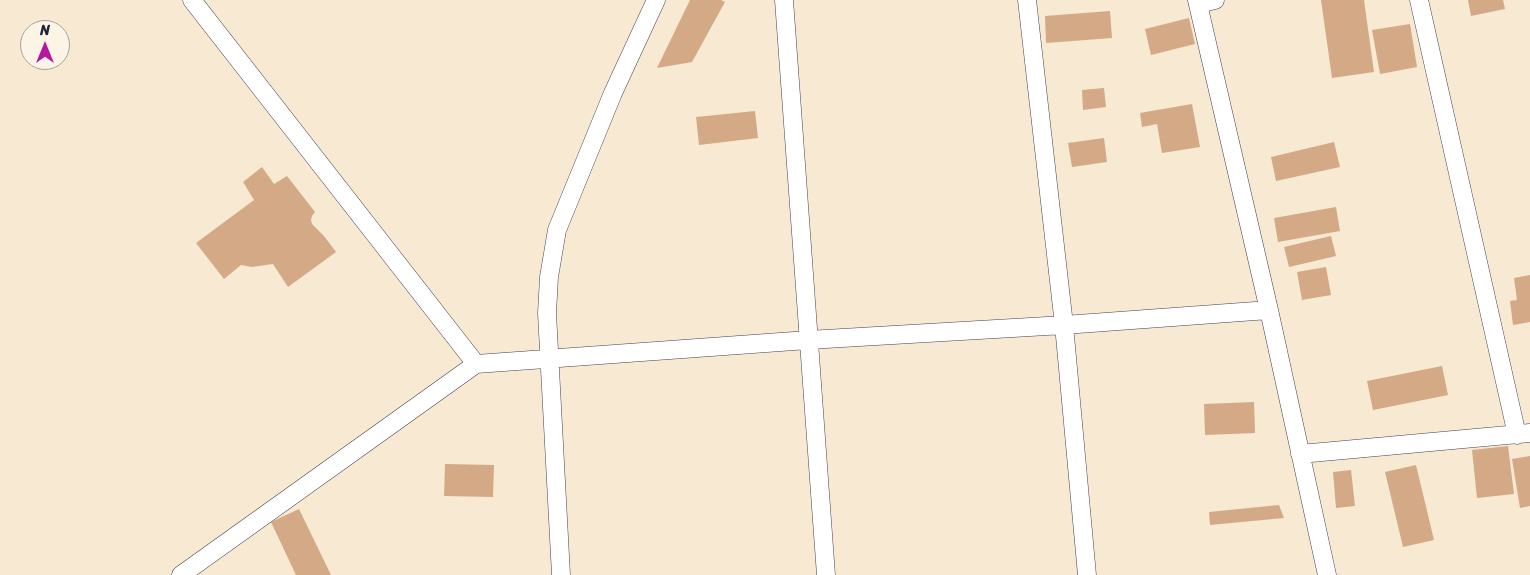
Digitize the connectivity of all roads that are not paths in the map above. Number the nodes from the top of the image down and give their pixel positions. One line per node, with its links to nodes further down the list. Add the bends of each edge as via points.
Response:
1 (192, 0): 11 (street)
2 (656, 0): 10 (street, via 613,93 557,230 546,313)
3 (784, 0): 9 (street)
4 (1027, 0): 8 (street)
5 (1419, 0): 12 (street)
6 (1204, 1): 7 (street)
7 (1268, 310): 8 (street); 13 (street)
8 (1064, 325): 9 (street); 17 (street)
9 (808, 340): 10 (street); 16 (street)
10 (549, 359): 11 (street); 15 (street)
11 (476, 364): 14 (street)
12 (1524, 434): 13 (street)
13 (1300, 454): 18 (street)
14 (181, 575)
15 (561, 575)
16 (826, 575)
17 (1087, 575)
18 (1327, 575)

